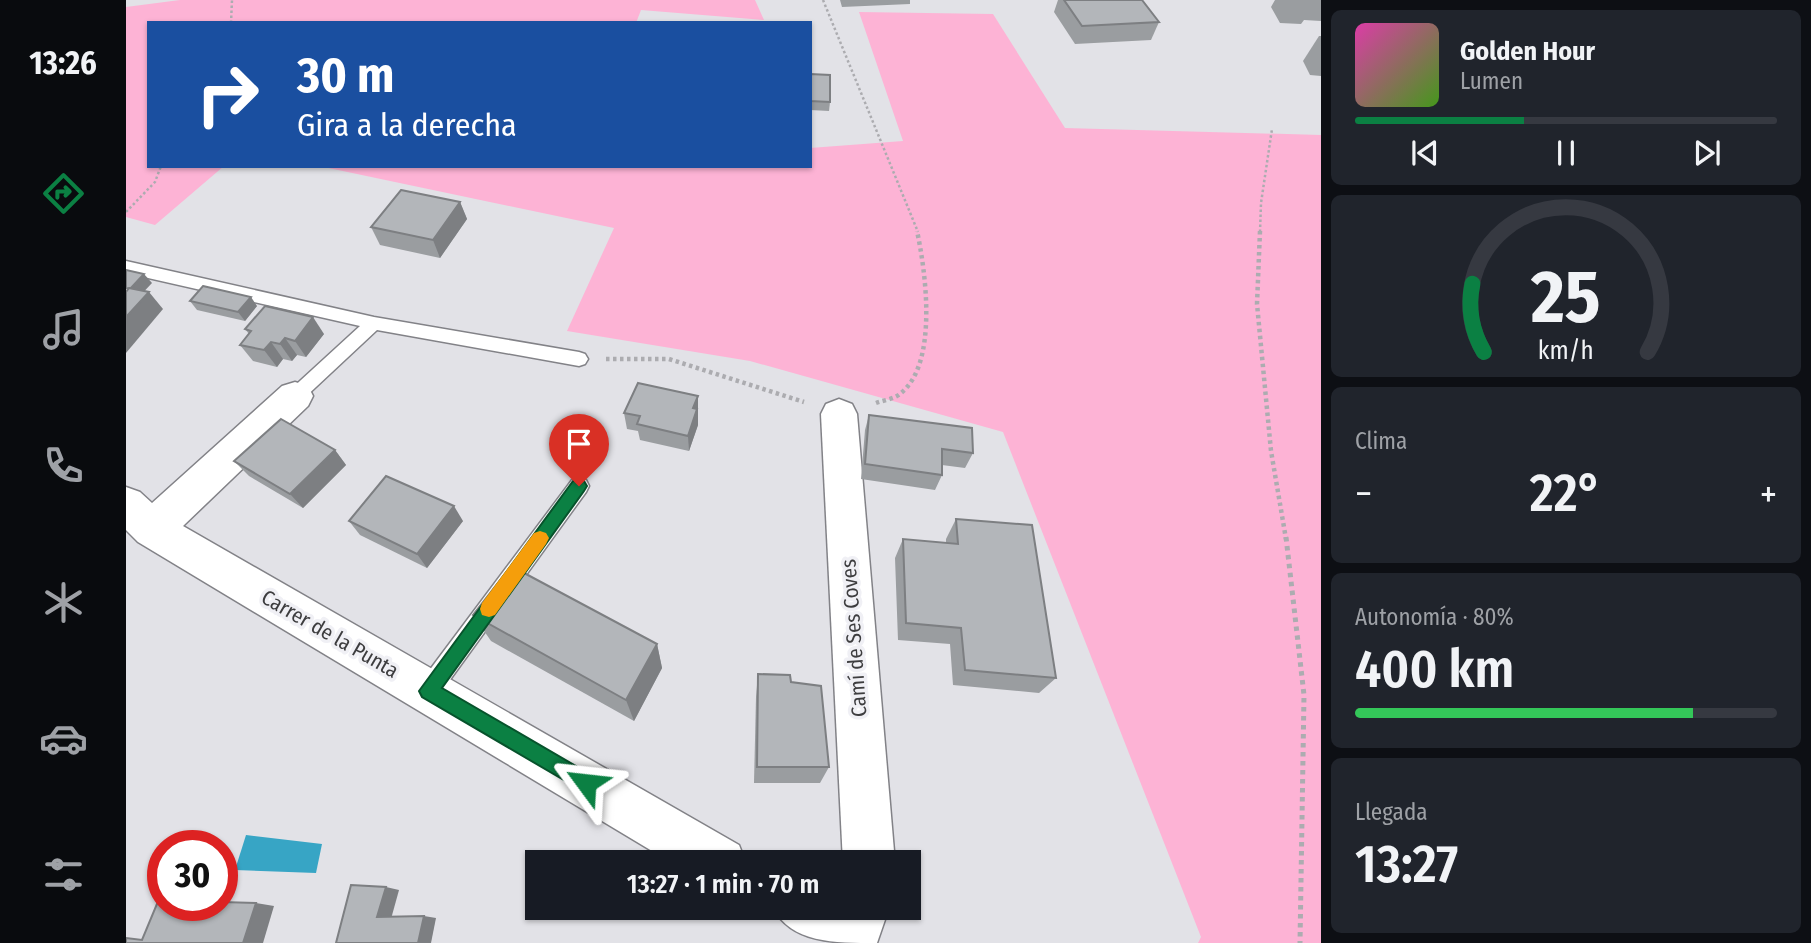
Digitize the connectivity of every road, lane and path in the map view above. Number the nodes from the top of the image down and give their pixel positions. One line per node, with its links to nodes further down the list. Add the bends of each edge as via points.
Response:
1 (232, 0): 3 (path)
2 (823, 0): 11 (path, via 918,232 928,308 918,374 900,395)
3 (231, 21)
4 (1272, 128): 21 (path, via 1261,204 1257,304 1271,450 1304,695)
5 (160, 168): 6 (path, via 155,182)
6 (126, 212)
7 (126, 267): 8 (lane)
8 (374, 324): 9 (lane); 10 (lane)
9 (579, 359): 11 (path, via 669,359)
10 (295, 396): 13 (street)
11 (839, 414): 16 (street, Camí de Ses Coves)
12 (579, 486): 14 (lane)
13 (139, 517): 14 (street, Carrer de la Punta)
14 (428, 691): 15 (street, Carrer de la Punta)
15 (699, 850)
16 (868, 850)
17 (816, 920): 19 (street)
18 (859, 920): 20 (street)
19 (842, 943)
20 (850, 943)
21 (1300, 943)

